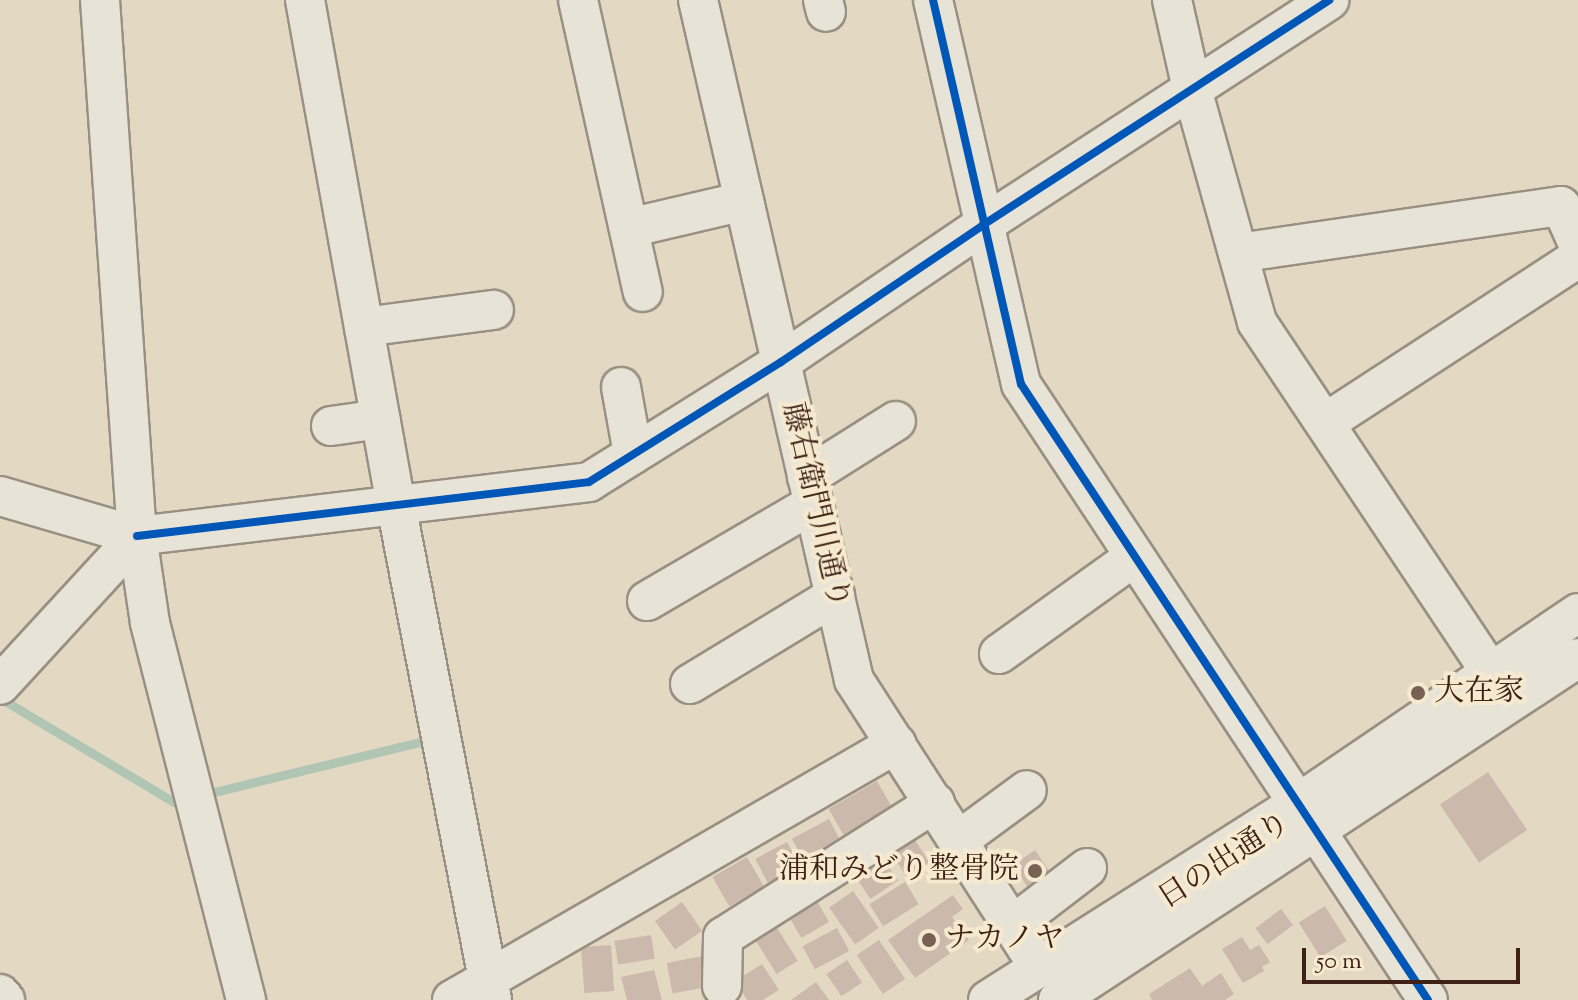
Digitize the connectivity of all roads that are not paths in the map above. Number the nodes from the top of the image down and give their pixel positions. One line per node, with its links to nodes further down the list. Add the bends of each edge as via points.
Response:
1 (100, 0): 28 (street)
2 (305, 0): 17 (street)
3 (578, 0): 11 (street)
4 (698, 0): 9 (street, 藤右衛門川通り)
5 (933, 0): 10 (street)
6 (1172, 0): 8 (street)
7 (1329, 0): 8 (street)
8 (1192, 89): 10 (street); 13 (street)
9 (744, 201): 11 (street); 18 (street, 藤右衛門川通り)
10 (983, 225): 18 (street); 29 (street, via 1021,384)
11 (629, 228): 15 (street)
12 (1578, 244): 13 (street, via 1561,206)
13 (1238, 253): 22 (street, via 1257,322)
14 (1578, 258): 22 (street)
15 (643, 292)
16 (494, 310): 17 (street)
17 (364, 327): 20 (street)
18 (781, 362): 24 (street); 25 (street, 藤右衛門川通り)
19 (621, 387): 24 (street)
20 (381, 419): 23 (street); 27 (street)
21 (896, 421): 25 (street)
22 (1325, 423): 35 (street)
23 (331, 426)
24 (633, 454): 27 (street, via 589,482)
25 (810, 490): 30 (street, 藤右衛門川通り); 31 (street)
26 (0, 496): 28 (street)
27 (396, 505): 28 (street); 47 (street)
28 (137, 536): 37 (street); 50 (street, via 150,623)
29 (1134, 557): 33 (street); 41 (street)
30 (835, 596): 36 (street); 38 (street, 藤右衛門川通り, via 854,680)
31 (647, 601)
32 (1578, 613): 35 (street, 日の出通り)
33 (999, 654)
34 (1578, 658): 41 (street, 日の出通り)
35 (1490, 671): 41 (street, 日の出通り)
36 (690, 684)
37 (0, 685)
38 (896, 744): 40 (street, 藤右衛門川通り); 47 (street)
39 (1027, 790): 42 (street)
40 (935, 803): 42 (street, 藤右衛門川通り); 46 (street, via 723,937)
41 (1308, 816): 45 (street, 日の出通り); 53 (street, 日の出通り); 54 (street)
42 (959, 840): 44 (street, 藤右衛門川通り)
43 (1087, 868): 44 (street)
44 (1014, 924): 45 (street, 藤右衛門川通り)
45 (1039, 967): 52 (street, 日の出通り)
46 (722, 986)
47 (490, 989): 51 (street)
48 (0, 994): 49 (street)
49 (5, 1000)
50 (246, 1000)
51 (452, 1000)
52 (988, 1000)
53 (1060, 1000)
54 (1428, 1000)

